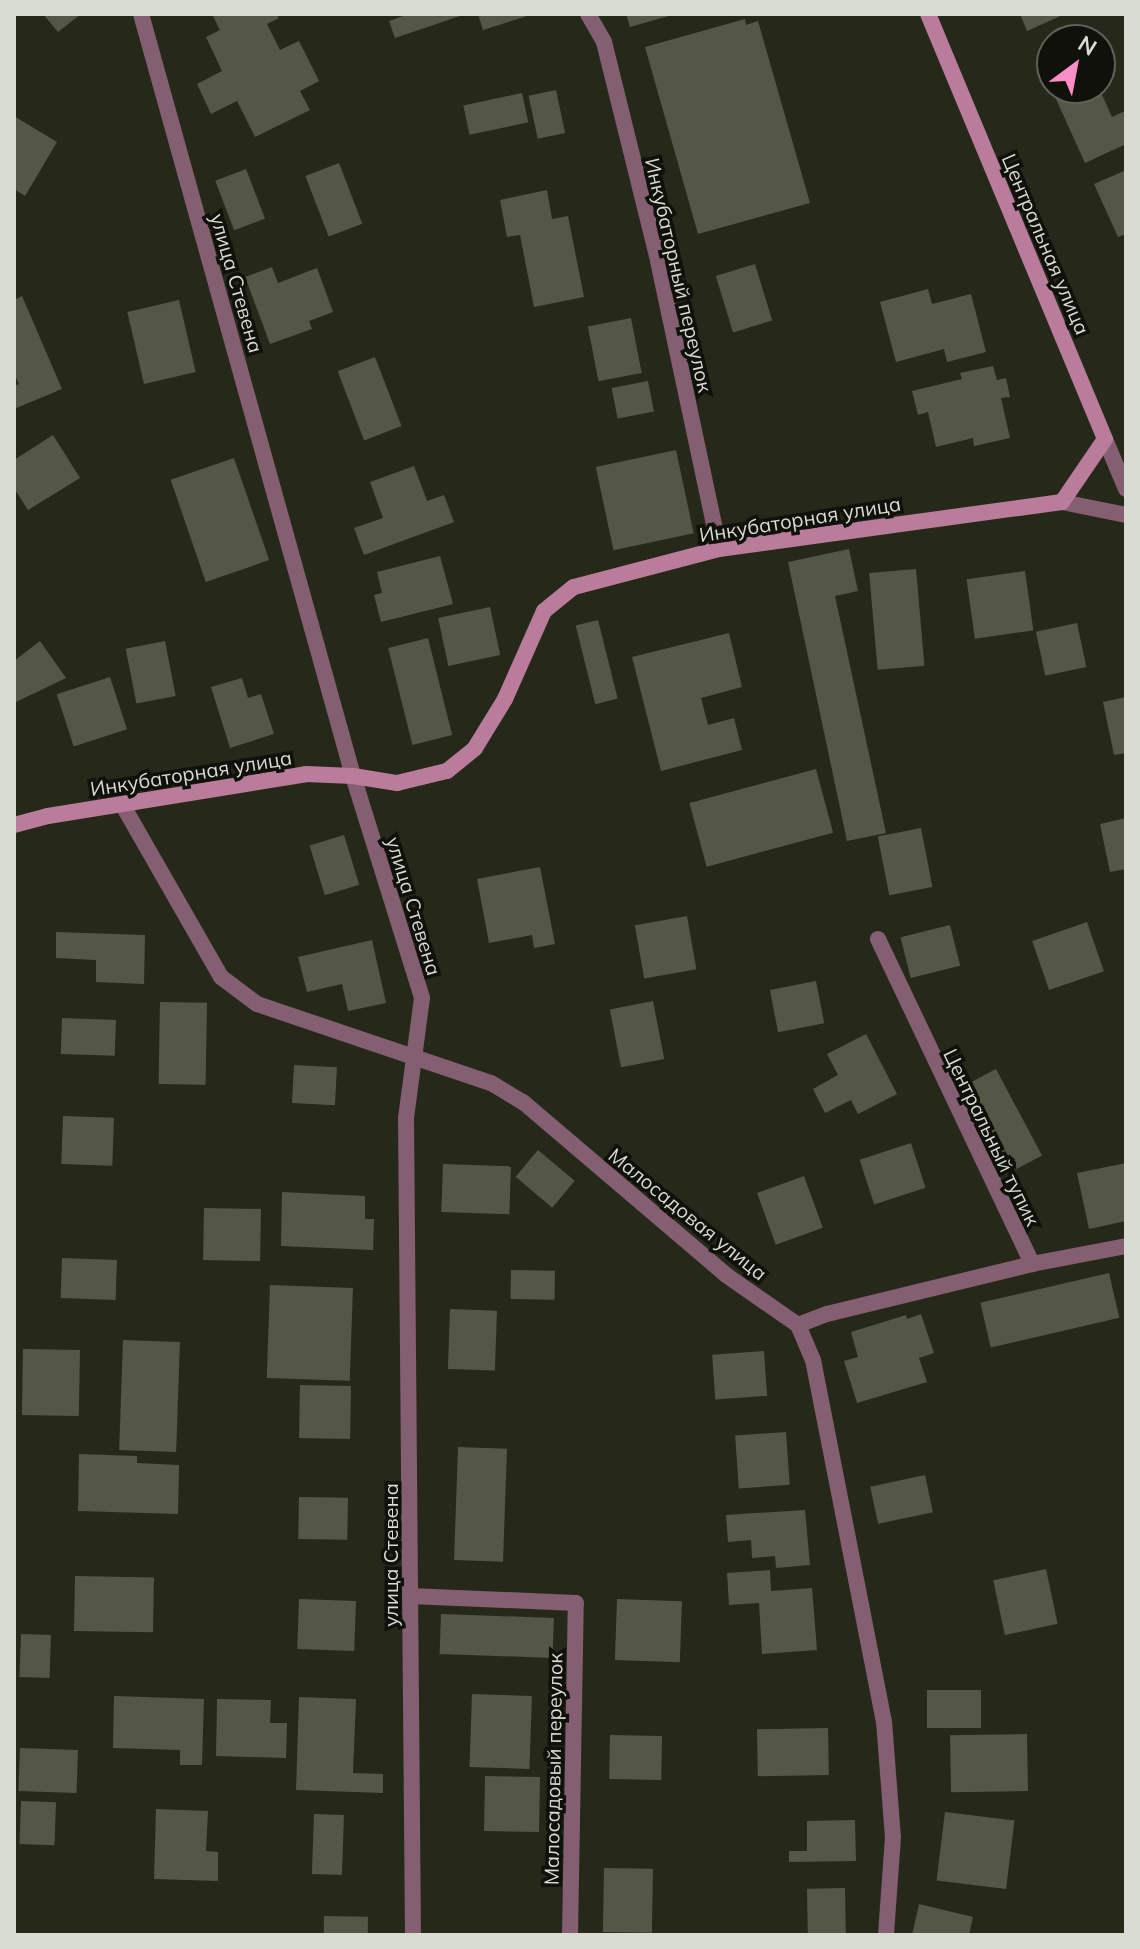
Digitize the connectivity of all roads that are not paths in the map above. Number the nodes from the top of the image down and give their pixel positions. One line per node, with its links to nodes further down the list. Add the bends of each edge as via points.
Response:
1 (141, 14): 9 (street, улица Стевена)
2 (588, 14): 8 (street, Инкубаторный переулок, via 612,71)
3 (928, 14): 4 (street, Центральная улица)
4 (1105, 439): 5 (street, Центральная улица); 6 (street)
5 (1126, 489)
6 (1062, 502): 7 (street, Инкубаторная улица); 8 (street, Инкубаторная улица)
7 (1126, 515)
8 (719, 549): 9 (street, Инкубаторная улица, via 574,587 544,611 505,699 475,748 447,771 397,783)
9 (353, 776): 10 (street, Инкубаторная улица, via 306,774); 13 (street, улица Стевена, via 422,998)
10 (122, 804): 11 (street, Инкубаторная улица); 13 (street, Малосадовая улица, via 221,977 257,1004)
11 (14, 825)
12 (878, 939): 15 (street, Центральный тупик)
13 (414, 1058): 16 (street, Малосадовая улица, via 491,1083 523,1102 726,1275); 17 (street, улица Стевена, via 406,1118)
14 (1126, 1246): 15 (street)
15 (1032, 1264): 16 (street)
16 (798, 1325): 20 (street, via 813,1360 884,1721 893,1837)
17 (410, 1596): 18 (street, улица Стевена); 19 (street, Малосадовый переулок, via 576,1603)
18 (413, 1935)
19 (570, 1935)
20 (886, 1935)

